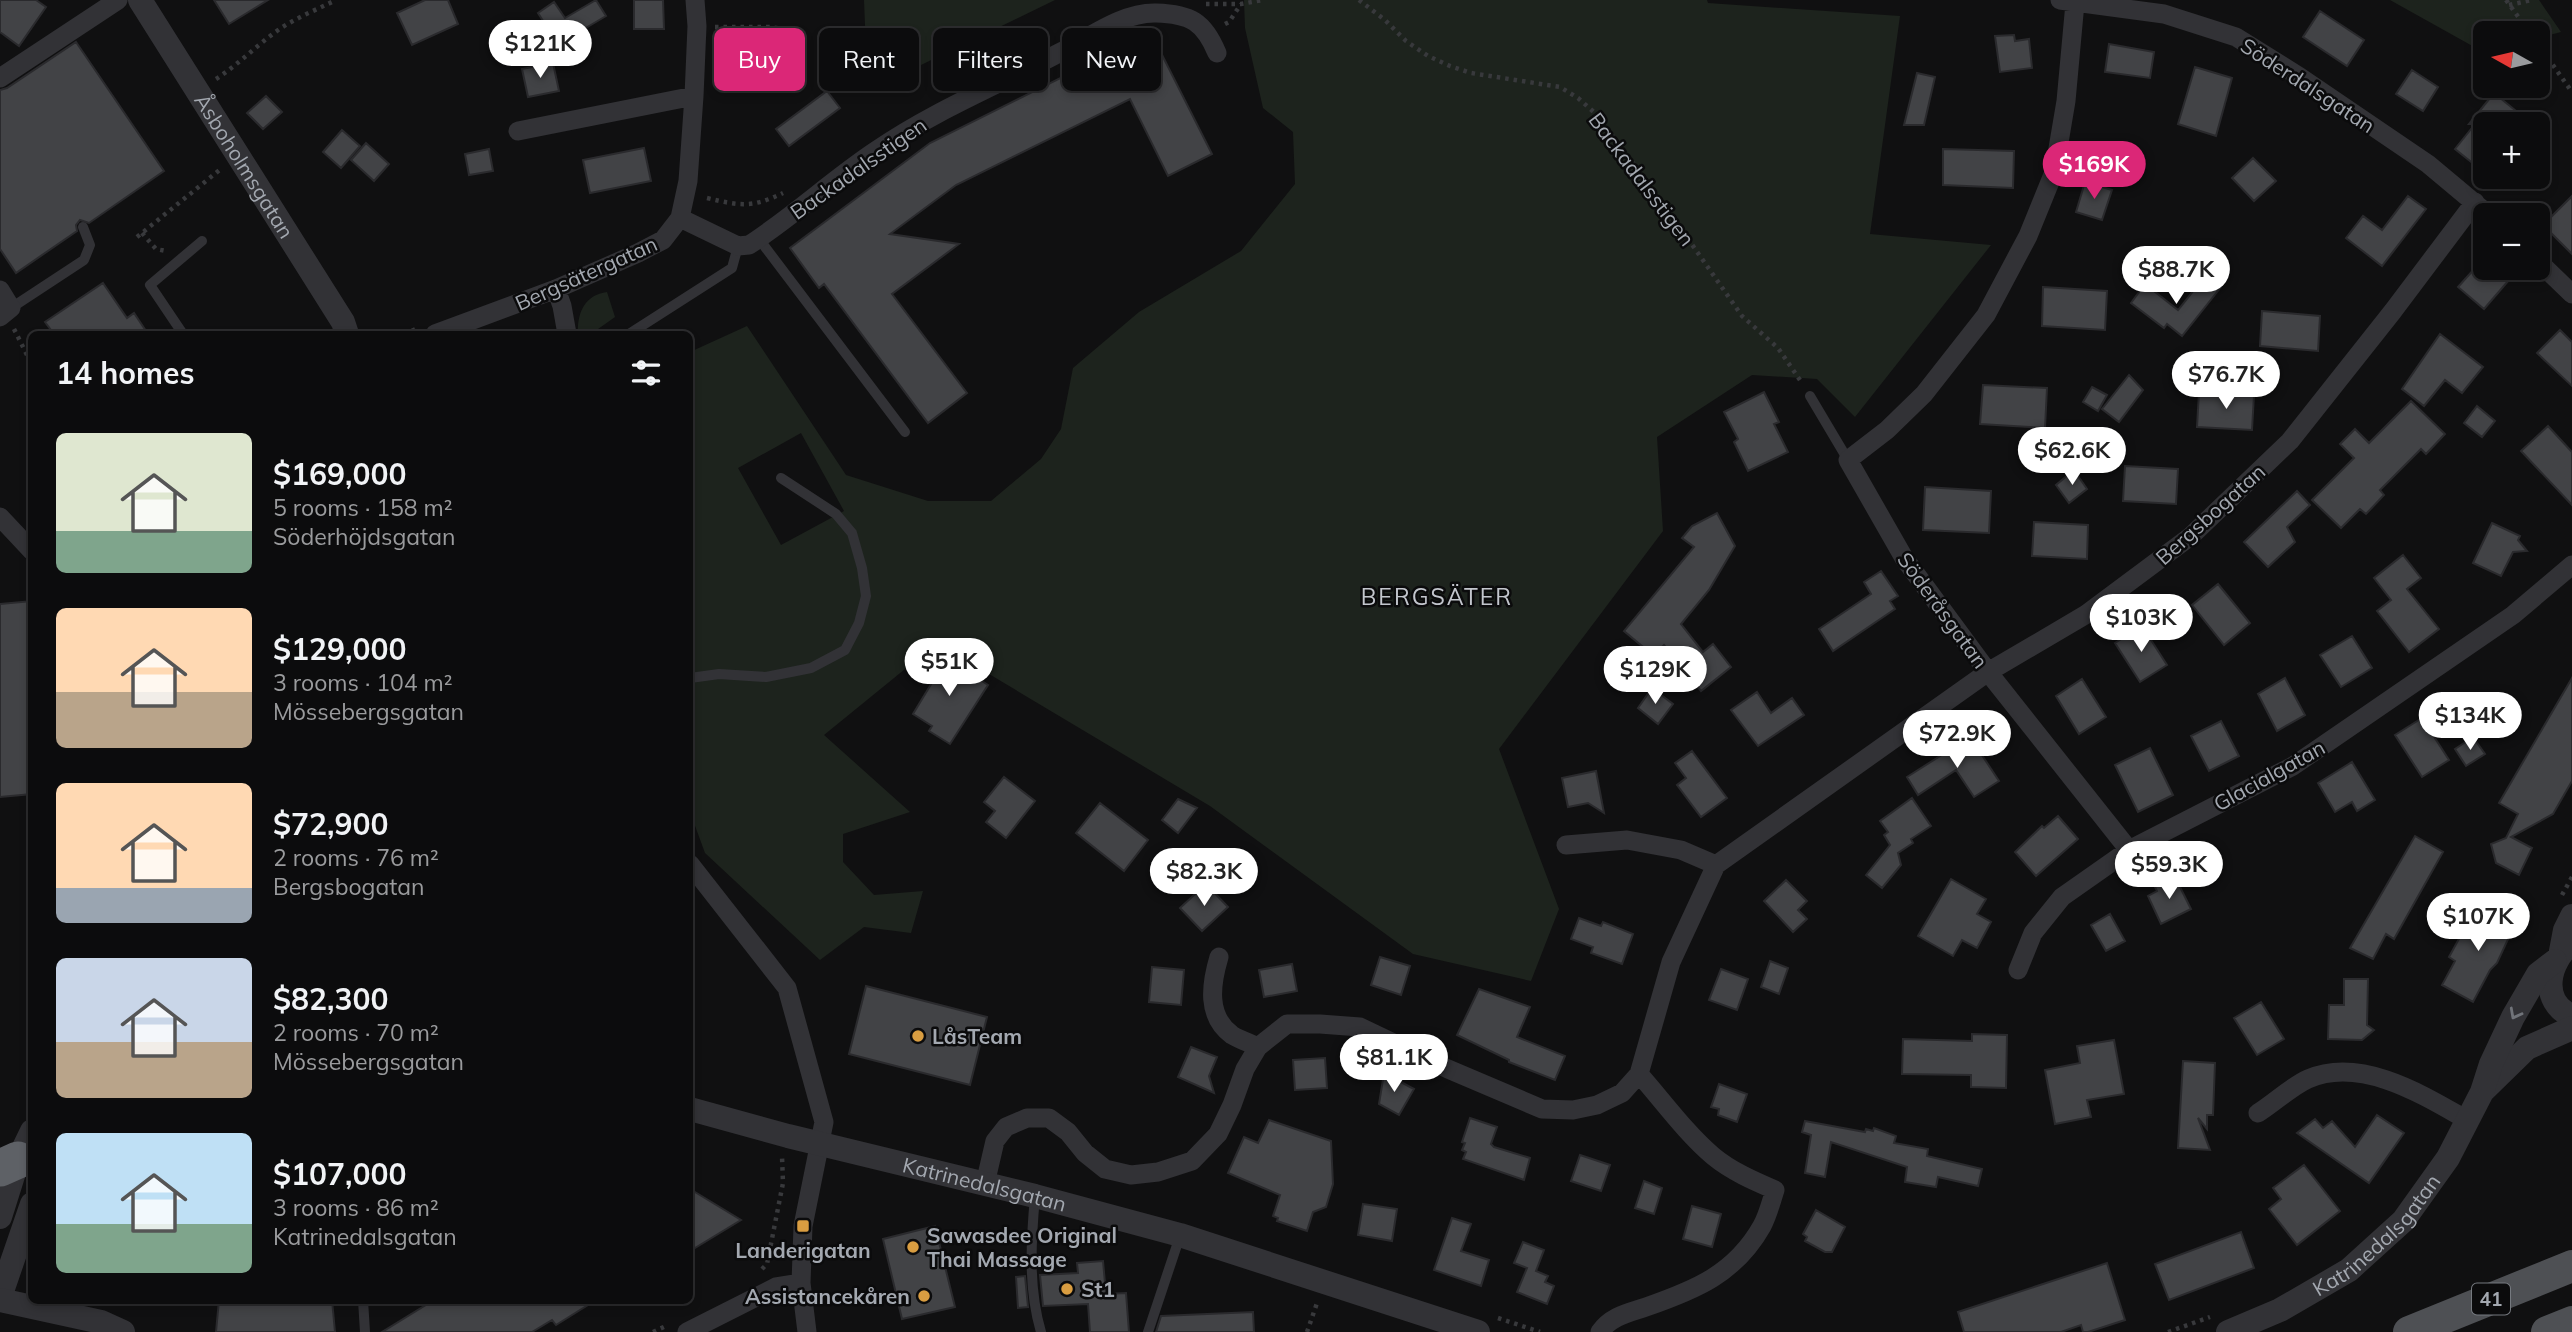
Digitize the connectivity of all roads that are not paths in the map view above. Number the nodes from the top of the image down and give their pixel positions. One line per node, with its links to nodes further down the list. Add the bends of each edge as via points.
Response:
1 (117, 0): 6 (street)
2 (140, 0): 22 (street, Åsboholmsgatan, via 343,322)
3 (695, 0): 7 (street)
4 (2067, 1): 9 (street, Söderdalsgatan, via 2164,14 2236,37 2428,164); 28 (street, via 2066,101 2054,172 2028,236 1986,315 1924,394)
5 (1217, 53): 13 (street, Backadalsstigen, via 1208,32 1191,19 1157,13 1111,25 911,128)
6 (1, 76)
7 (694, 96): 8 (street); 10 (street, via 688,181)
8 (519, 131)
9 (2475, 203)
10 (680, 218): 15 (street); 17 (street, Bergsätergatan, via 663,240)
11 (2473, 219): 33 (street, Bergsbogatan, via 2290,441 2191,536 2085,615)
12 (83, 227): 20 (lane, via 90,245 84,260)
13 (759, 239): 15 (street, Backadalsstigen); 27 (lane)
14 (202, 242): 21 (lane, via 150,285)
15 (738, 246): 25 (lane, via 732,268)
16 (2550, 273): 19 (street)
17 (556, 289): 23 (street, Bergsätergatan); 24 (street)
18 (0, 290): 20 (street)
19 (2572, 294)
20 (8, 318)
21 (181, 331)
22 (354, 331)
23 (429, 331)
24 (566, 331)
25 (634, 331)
26 (1810, 396): 28 (lane)
27 (905, 432)
28 (1848, 460): 33 (street, Söderåsgatan, via 1904,558)
29 (781, 478): 34 (lane, via 836,514 852,533 866,596 859,623 845,650 811,668 766,677)
30 (0, 517): 31 (street)
31 (28, 547)
32 (2572, 565): 36 (street, Glacialgatan, via 2513,615 2293,766)
33 (1988, 672): 36 (street, Söderåsgatan); 37 (street, Bergsbogatan)
34 (693, 678)
35 (1566, 845): 37 (street, via 1627,839 1681,850)
36 (2129, 850): 42 (street, Glacialgatan, via 2062,897 2033,933)
37 (1716, 865): 46 (street, Bergsbogatan, via 1671,962)
38 (693, 868): 51 (street, via 787,988 824,1122)
39 (2566, 907): 40 (street)
40 (2563, 952): 43 (street, via 2550,975 2551,989 2557,1003); 47 (street, Katrinedalsgatan, one-way to 47, via 2538,974 2513,1017)
41 (1219, 957): 45 (street, via 1212,1001 1219,1021 1232,1034)
42 (2018, 970)
43 (2572, 1016)
44 (2572, 1028): 47 (street, Katrinedalsgatan, via 2527,1048)
45 (1258, 1047): 46 (street, via 1287,1024 1360,1027 1542,1109 1597,1105 1622,1093); 53 (street, via 1218,1134 1192,1161 1131,1175 1105,1169 1049,1118 1027,1118 1006,1127 995,1141)
46 (1639, 1074): 71 (street, via 1714,1157 1775,1190 1763,1225 1715,1278 1612,1318)
47 (2482, 1092): 50 (street, Katrinedalsgatan)
48 (693, 1110): 51 (street, Katrinedalsgatan)
49 (2258, 1113): 50 (street, via 2308,1079 2334,1073 2388,1081)
50 (2468, 1120): 63 (street, Katrinedalsgatan, via 2448,1158 2403,1221 2349,1270 2280,1310)
51 (819, 1144): 53 (street, Katrinedalsgatan); 59 (street, via 803,1226)
52 (16, 1153): 56 (street)
53 (985, 1184): 54 (street, Katrinedalsgatan)
54 (1035, 1196): 57 (street, Katrinedalsgatan); 68 (lane, via 1031,1249)
55 (28, 1216): 60 (street)
56 (0, 1217)
57 (1180, 1235): 69 (lane); 70 (street, Katrinedalsgatan)
58 (2572, 1266): 72 (main road, 41)
59 (801, 1283): 64 (street, via 776,1287); 67 (street)
60 (0, 1298): 65 (street, via 101,1322)
61 (363, 1304): 66 (lane)
62 (2572, 1322): 73 (main road)
63 (2223, 1323)
64 (681, 1326)
65 (123, 1332)
66 (365, 1332)
67 (807, 1332)
68 (1041, 1332)
69 (1148, 1332)
70 (1478, 1332)
71 (1600, 1332)
72 (2409, 1332)
73 (2547, 1332)

